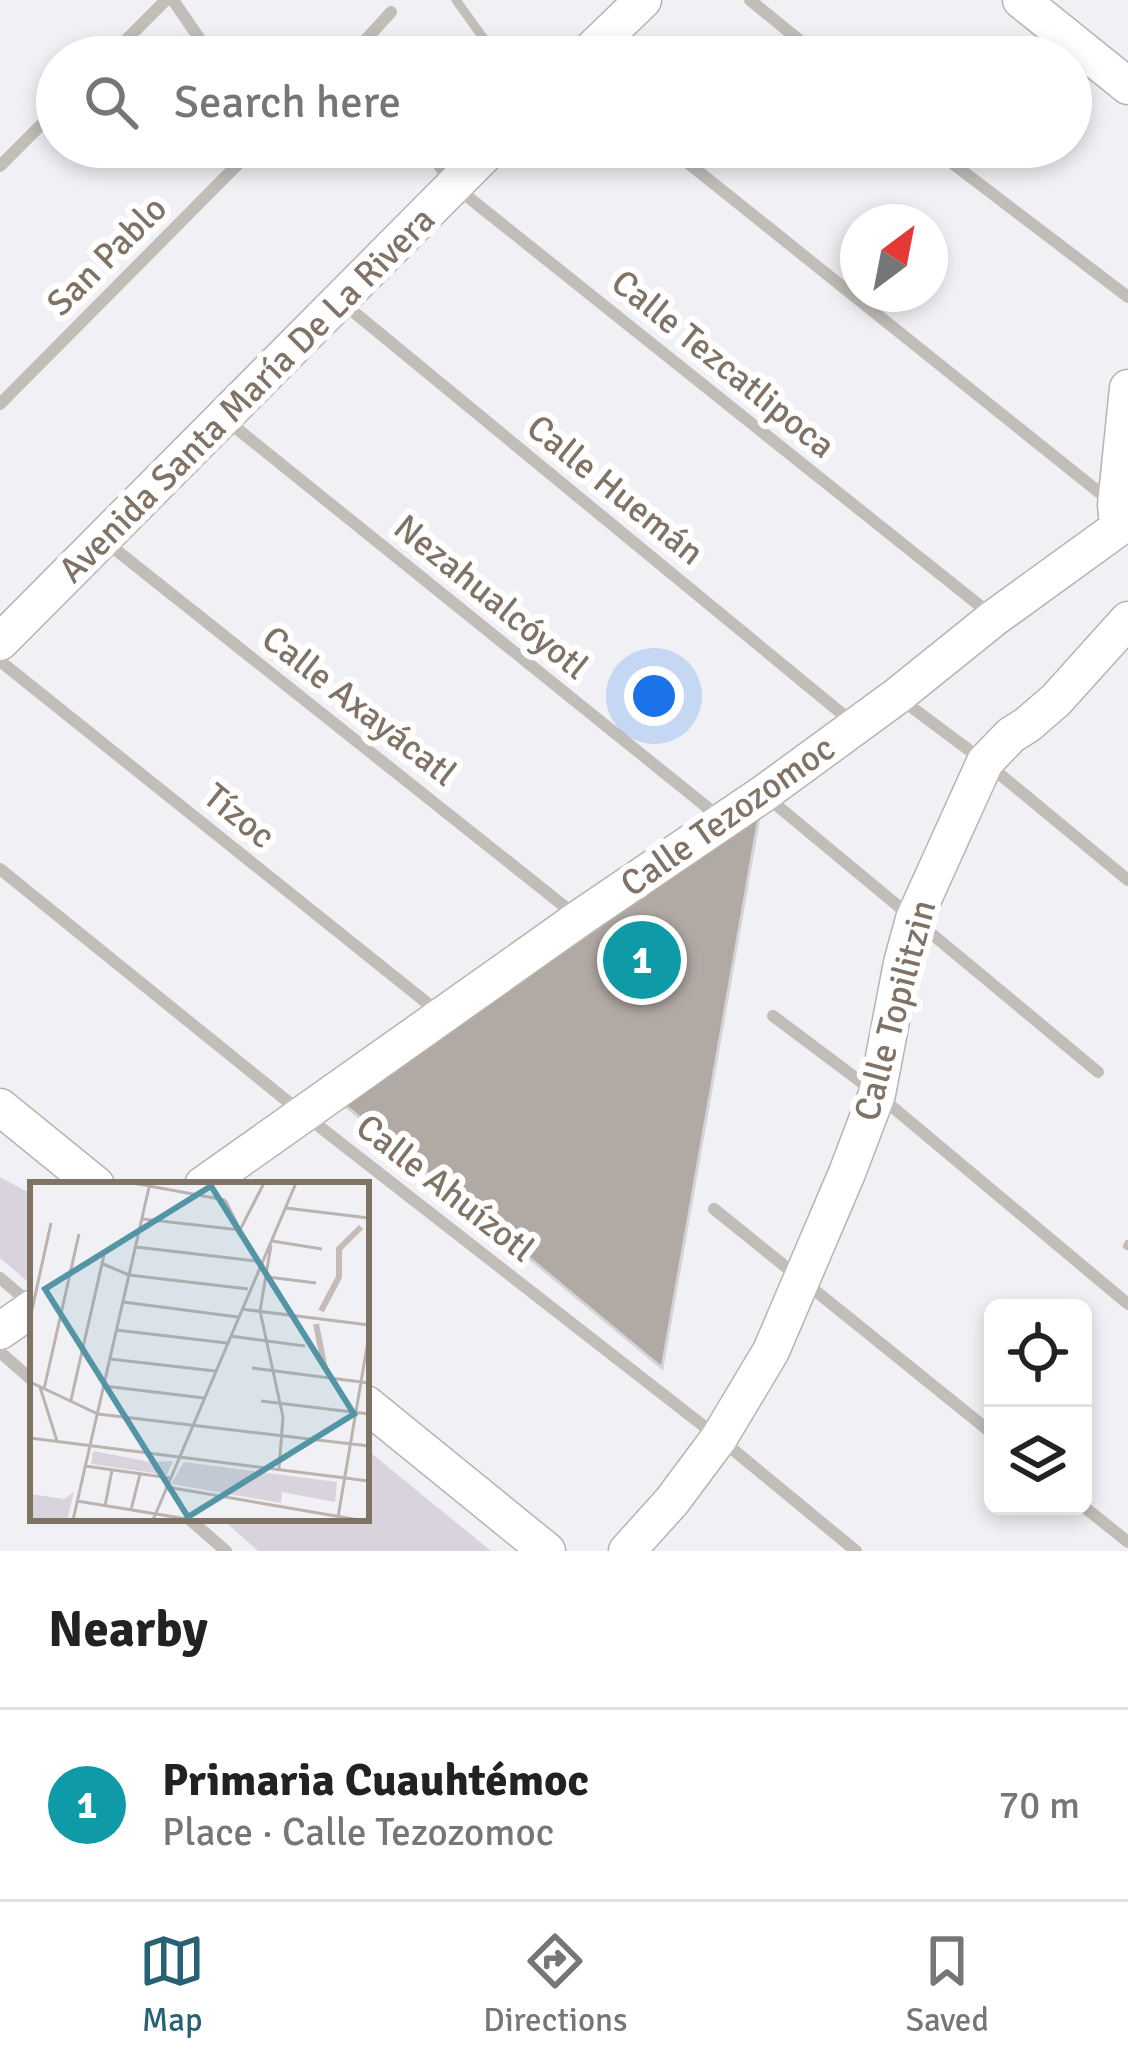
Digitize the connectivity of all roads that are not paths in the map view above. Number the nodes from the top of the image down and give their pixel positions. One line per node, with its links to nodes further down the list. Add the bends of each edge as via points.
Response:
1 (169, 0): 7 (street); 8 (street)
2 (456, 0): 10 (lane)
3 (643, 0): 11 (street)
4 (750, 0): 12 (street)
5 (1021, 0): 13 (street)
6 (391, 12): 9 (street)
7 (131, 36)
8 (196, 36)
9 (371, 36)
10 (481, 36)
11 (606, 36)
12 (794, 36)
13 (1066, 36)
14 (1092, 57): 15 (street)
15 (1128, 86)
16 (36, 130): 17 (street)
17 (0, 166)
18 (234, 168): 27 (street, San Pablo)
19 (441, 168): 23 (street, Calle Tezcatlipoca)
20 (470, 168): 23 (street, Avenida Santa María De La Rivera)
21 (694, 168): 29 (street)
22 (959, 168): 24 (street)
23 (453, 185): 25 (street, Avenida Santa María De La Rivera); 31 (street, Calle Tezcatlipoca)
24 (1128, 297)
25 (338, 299): 28 (street, Avenida Santa María De La Rivera); 36 (street, Calle Huemán)
26 (1128, 388): 29 (street)
27 (0, 404)
28 (222, 417): 30 (street, Avenida Santa María De La Rivera); 39 (street, Nezahualcóyotl)
29 (1121, 517): 31 (street, Calle Tezozomoc)
30 (102, 539): 33 (street, Avenida Santa María De La Rivera); 42 (street, Calle Axayácatl)
31 (994, 617): 35 (street, Calle Tezozomoc)
32 (1128, 620): 37 (street, Calle Topilitzin, via 1056,700)
33 (0, 642)
34 (0, 661): 44 (street, Tízoc)
35 (897, 696): 36 (street, Calle Tezozomoc); 37 (street)
36 (856, 725): 38 (street, Calle Tezozomoc)
37 (985, 762): 41 (street); 43 (street, Calle Topilitzin)
38 (763, 794): 39 (street, Calle Tezozomoc); 43 (street)
39 (724, 821): 42 (street, Calle Tezozomoc)
40 (0, 869): 49 (street, Calle Ahuízotl)
41 (1128, 880)
42 (580, 918): 44 (street, Calle Tezozomoc)
43 (914, 919): 46 (street); 47 (street, Calle Topilitzin)
44 (443, 1016): 49 (street, Calle Tezozomoc)
45 (773, 1016): 47 (street)
46 (1098, 1072)
47 (877, 1094): 54 (street, Calle Topilitzin); 56 (street)
48 (0, 1107): 50 (street)
49 (302, 1113): 51 (street, Calle Tezozomoc); 63 (street, Calle Ahuízotl)
50 (92, 1182)
51 (207, 1182)
52 (714, 1210): 54 (street)
53 (0, 1278): 55 (street)
54 (801, 1280): 62 (street); 63 (street, Calle Topilitzin, via 771,1351)
55 (30, 1304)
56 (1128, 1304)
57 (30, 1309): 58 (street)
58 (0, 1331)
59 (0, 1352): 60 (street)
60 (30, 1378)
61 (369, 1406): 68 (street)
62 (984, 1427)
63 (719, 1438): 69 (street, Calle Topilitzin); 70 (street, Calle Ahuízotl)
64 (1092, 1513): 66 (street)
65 (191, 1521): 67 (street)
66 (1128, 1543)
67 (226, 1551)
68 (547, 1551)
69 (627, 1551)
70 (856, 1551)

